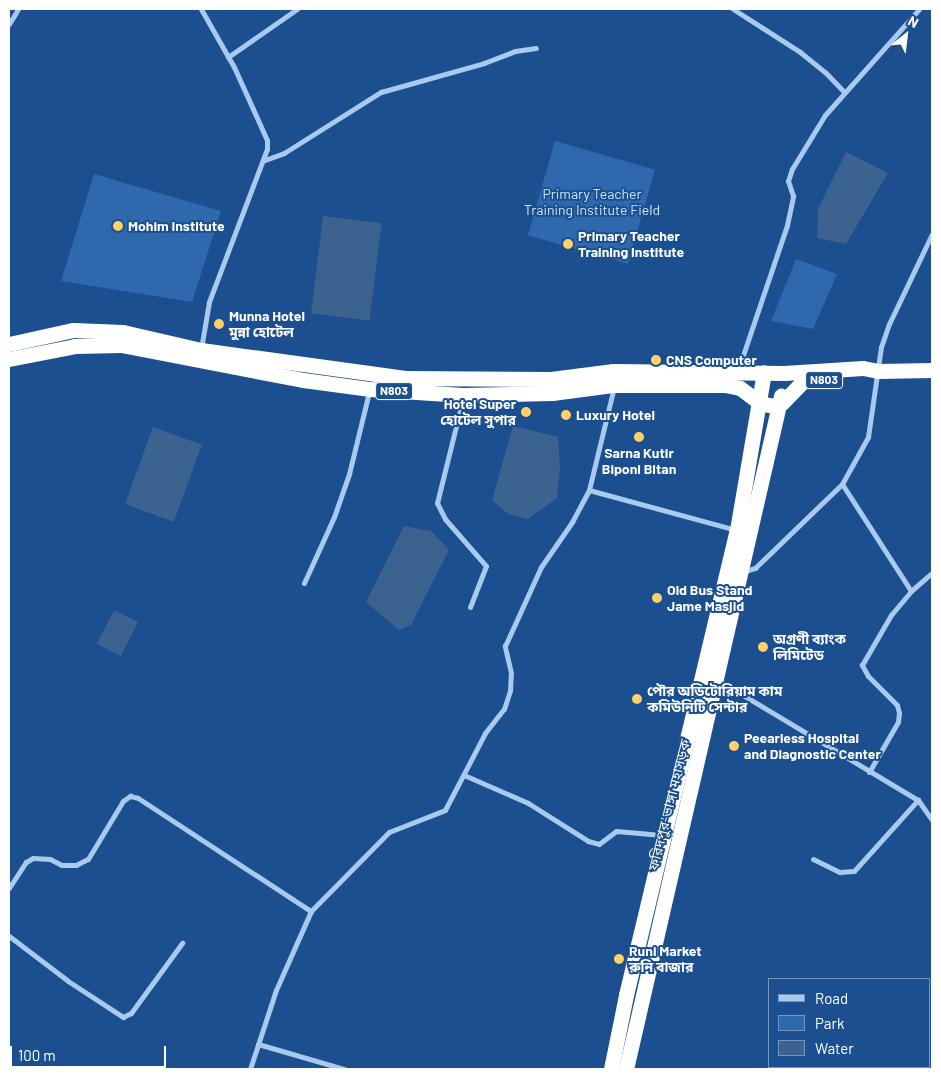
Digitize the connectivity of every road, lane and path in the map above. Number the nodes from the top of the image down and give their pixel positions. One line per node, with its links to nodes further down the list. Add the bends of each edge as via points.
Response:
1 (18, 9): 6 (street)
2 (200, 9): 8 (street)
3 (297, 9): 8 (street)
4 (733, 9): 9 (street, via 800,52)
5 (919, 9): 9 (street, via 861,78)
6 (9, 24)
7 (536, 48): 10 (street, via 515,51 381,92 284,153)
8 (228, 57): 10 (street, via 266,140)
9 (844, 92): 15 (street, via 812,135 788,181 793,196 787,225)
10 (265, 160): 13 (street, via 209,302)
11 (932, 234): 17 (street, via 889,324 881,347)
12 (9, 344): 13 (highway, N803, via 73,330 123,332)
13 (200, 356): 14 (highway, N803, via 121,345 75,346); 20 (highway, N803, via 405,378); 21 (highway, N803)
14 (9, 359)
15 (738, 370): 18 (highway, N803); 20 (highway, N803)
16 (932, 370): 17 (highway, N803)
17 (878, 371): 19 (highway, N803, via 863,368); 24 (highway, N803, via 865,378 803,381); 25 (street, via 868,437)
18 (764, 372): 19 (highway, N803); 23 (highway, ফরিদপুর-ভাঙ্গা মহাসড়ক)
19 (784, 373): 24 (highway, ফরিদপুর-ভাঙ্গা মহাসড়ক, via 785,383)
20 (614, 378): 22 (highway, N803, via 552,393); 23 (highway, N803, via 733,386); 26 (street)
21 (370, 389): 22 (highway, N803); 32 (street, via 349,474 334,517)
22 (464, 395): 34 (street, via 437,503 444,519 486,566)
23 (760, 404): 24 (highway); 27 (highway, ফরিদপুর-ভাঙ্গা মহাসড়ক)
24 (779, 405): 28 (highway, ফরিদপুর-ভাঙ্গা মহাসড়ক)
25 (842, 484): 30 (street, via 754,568); 33 (street)
26 (589, 490): 29 (street); 37 (street, via 541,568 510,633 505,646 511,672 510,690 504,709 485,733)
27 (743, 495): 28 (highway); 29 (highway, ফরিদপুর-ভাঙ্গা মহাসড়ক)
28 (758, 499): 30 (highway, ফরিদপুর-ভাঙ্গা মহাসড়ক)
29 (737, 530): 35 (highway, ফরিদপুর-ভাঙ্গা মহাসড়ক)
30 (741, 573): 35 (highway, ফরিদপুর-ভাঙ্গা মহাসড়ক)
31 (932, 573): 33 (street)
32 (304, 583)
33 (911, 591): 36 (street, via 891,615 862,665 868,676 897,705 900,713)
34 (470, 607)
35 (709, 677): 36 (street); 40 (highway, ফরিদপুর-ভাঙ্গা মহাসড়ক)
36 (869, 772): 38 (street)
37 (464, 775): 40 (street, via 528,803 588,841 599,844 616,831); 43 (street, via 444,810 389,832)
38 (918, 800): 39 (street); 41 (street, via 854,871 840,872)
39 (932, 820)
40 (671, 835): 46 (highway, ফরিদপুর-ভাঙ্গা মহাসড়ক); 47 (highway, ফরিদপুর-ভাঙ্গা মহাসড়ক)
41 (813, 859)
42 (9, 888): 43 (street, via 26,862 33,858 50,859 62,865 88,859 123,801 130,796 138,798)
43 (311, 911): 48 (street, via 276,990)
44 (9, 936): 45 (street, via 68,981 123,1017 131,1013)
45 (182, 943)
46 (626, 995): 47 (highway); 49 (highway, ফরিদপুর-ভাঙ্গা মহাসড়ক)
47 (641, 998): 50 (highway, ফরিদপুর-ভাঙ্গা মহাসড়ক)
48 (258, 1044): 51 (street); 52 (street)
49 (614, 1048): 50 (highway); 53 (highway, ফরিদপুর-ভাঙ্গা মহাসড়ক)
50 (630, 1050): 54 (highway, ফরিদপুর-ভাঙ্গা মহাসড়ক)
51 (250, 1069)
52 (344, 1069)
53 (611, 1069)
54 (626, 1069)

